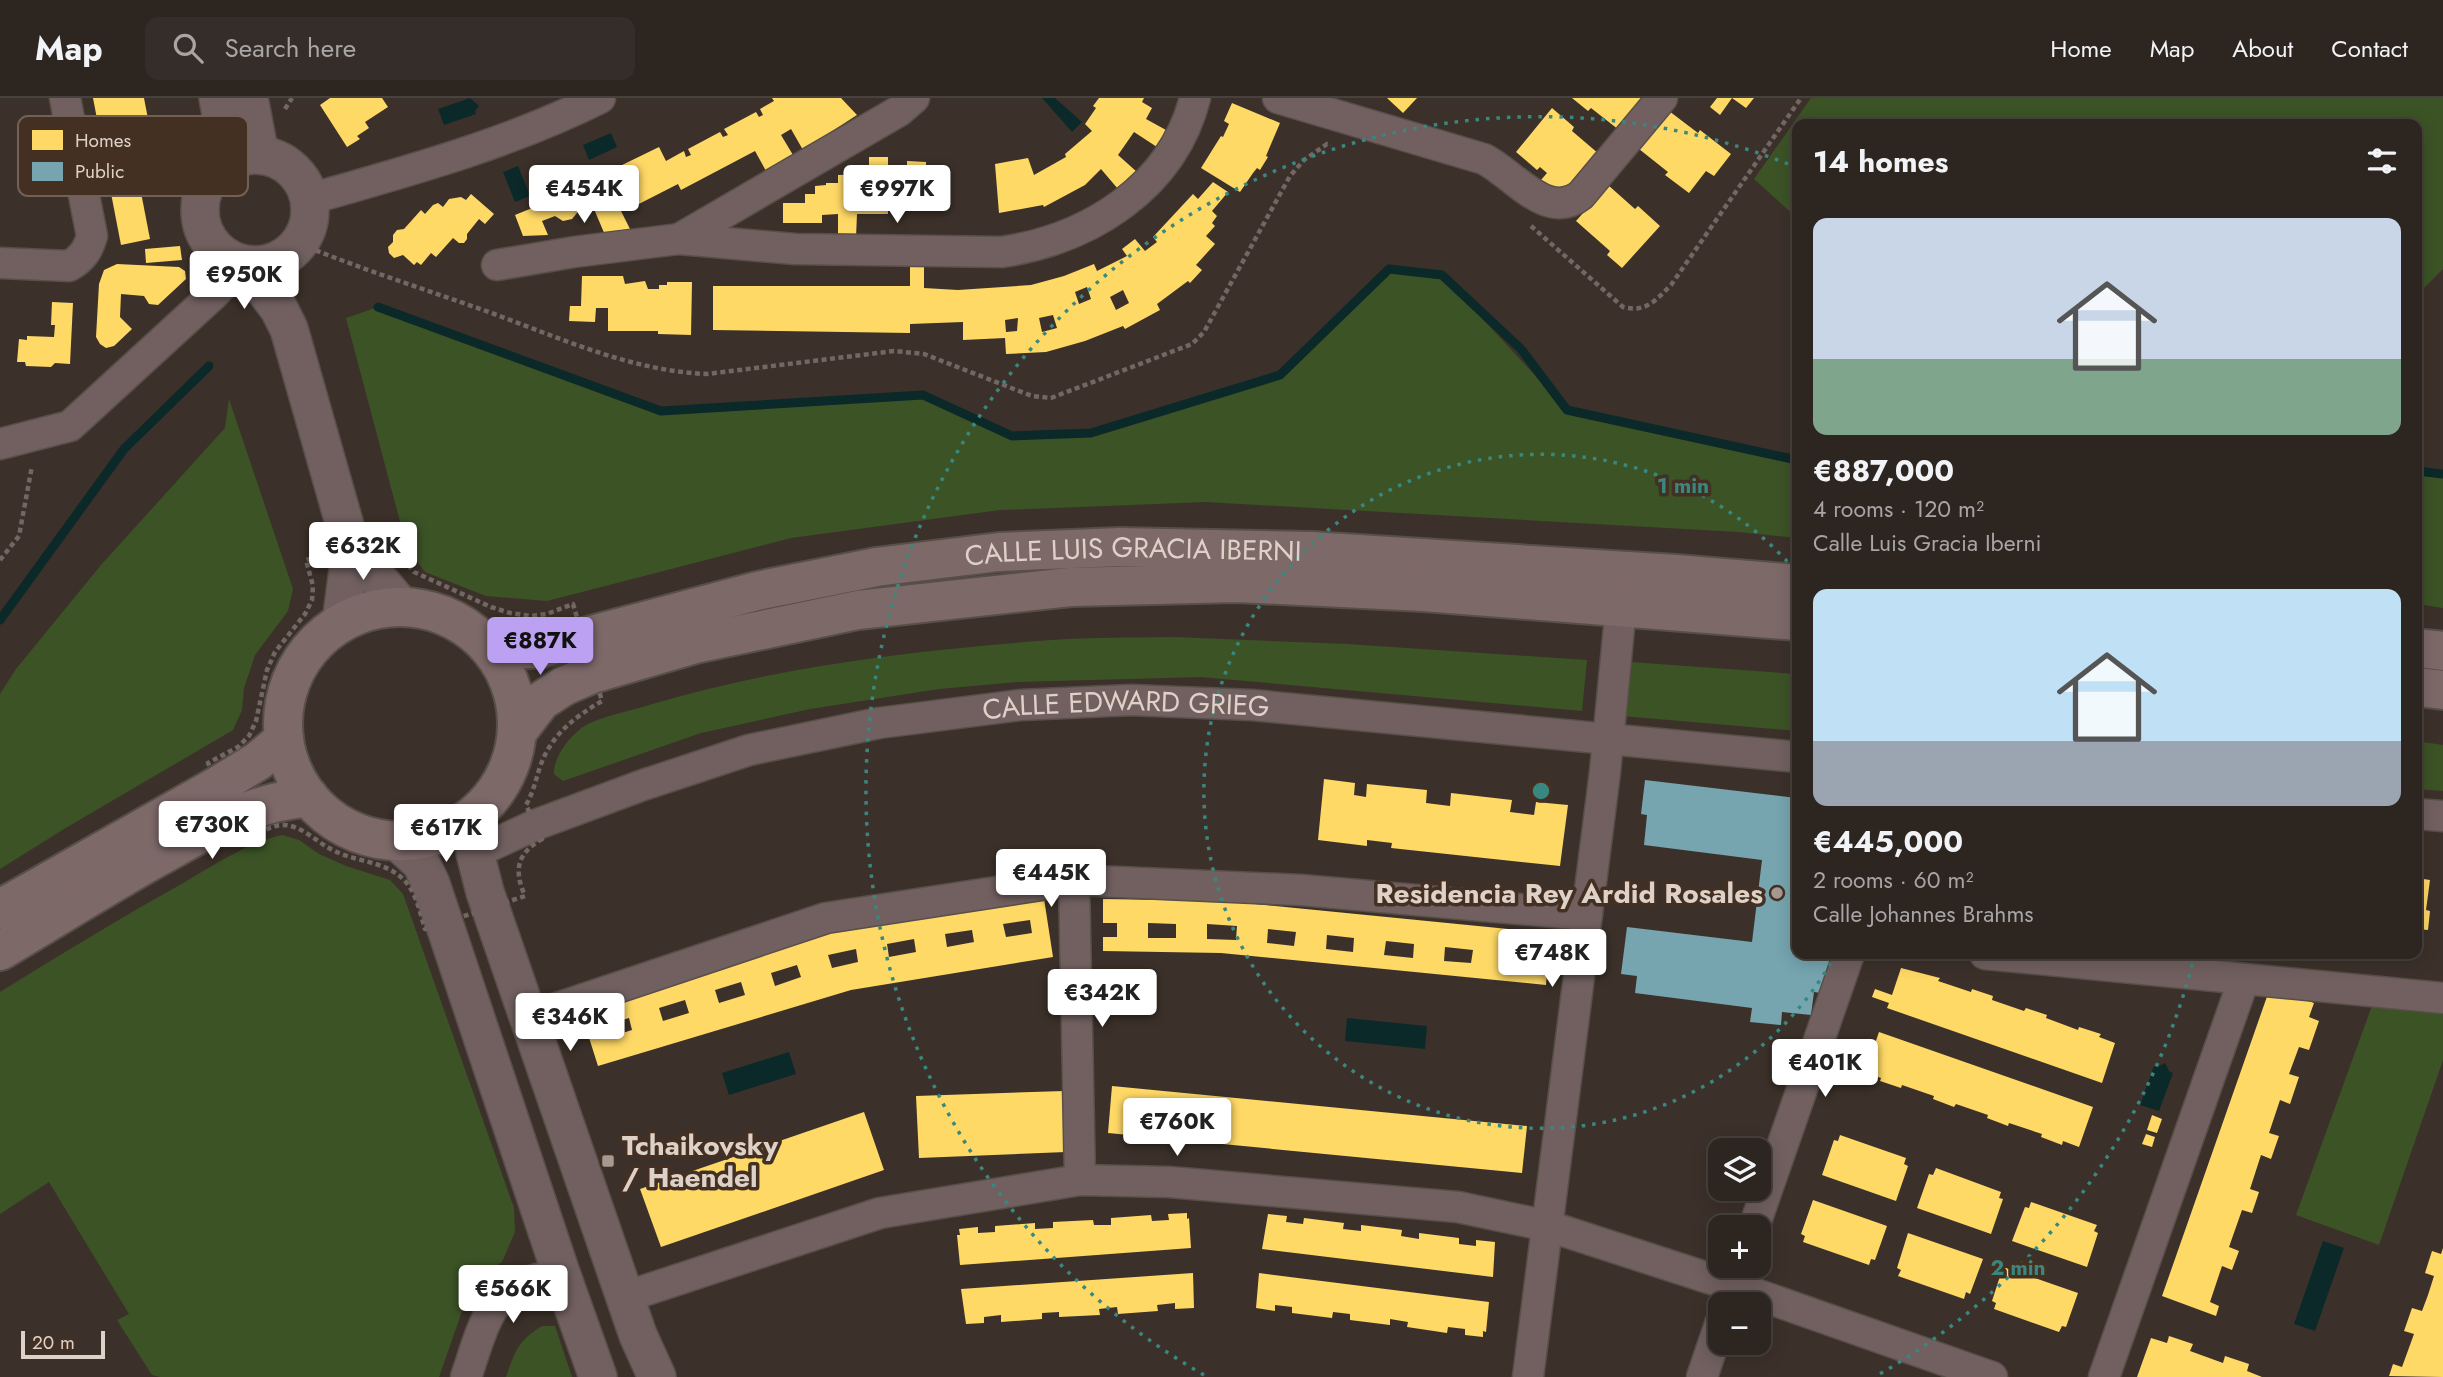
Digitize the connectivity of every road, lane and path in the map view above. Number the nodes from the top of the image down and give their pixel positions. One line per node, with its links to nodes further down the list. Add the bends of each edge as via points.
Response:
1 (65, 98): 11 (street)
2 (218, 98): 12 (street)
3 (249, 98): 13 (street)
4 (600, 98): 18 (street, via 561,118 444,160)
5 (914, 98): 20 (street)
6 (1195, 98): 20 (street, via 1170,153 1126,202 1079,231 1027,248 1002,252 808,249)
7 (1278, 98): 10 (street)
8 (1662, 98): 10 (street, via 1581,195 1564,204 1538,197 1484,159)
9 (1801, 98): 19 (path, via 1671,285 1645,308 1623,307)
10 (1312, 102)
11 (69, 116)
12 (226, 116)
13 (248, 116)
14 (1342, 145): 21 (path, via 1327,145 1290,176 1204,332 1192,344 1051,398 1032,396 924,354 894,351 707,374 678,373 583,347)
15 (248, 158): 18 (street, via 274,158 297,174)
16 (84, 196): 22 (street, via 92,236 78,261 69,266)
17 (204, 196): 23 (street, via 201,217 210,242)
18 (310, 199): 21 (street, via 310,223)
19 (1522, 219)
20 (679, 239): 24 (street)
21 (297, 247): 23 (street, via 272,263); 25 (street)
22 (0, 263)
23 (244, 264): 25 (street); 26 (street, via 70,426)
24 (497, 265)
25 (289, 329): 28 (street)
26 (38, 434): 27 (street); 29 (path, via 19,536)
27 (0, 444)
28 (351, 547): 31 (street); 34 (street); 35 (path, via 396,534 404,560 414,572 510,613 539,615 573,604); 47 (path, via 306,560 312,600 271,661 249,736 208,763)
29 (0, 560)
30 (1792, 584): 35 (main road, CALLE LUIS GRACIA IBERNI, via 1311,551 1120,547 999,552 876,567 757,591)
31 (402, 607): 34 (main road, via 371,611); 36 (main road, via 445,616)
32 (1621, 607): 33 (main road, CALLE LUIS GRACIA IBERNI); 39 (main road, CALLE LUIS GRACIA IBERNI, via 1237,583 1070,587 858,610 695,644); 44 (street)
33 (1792, 621)
34 (341, 623): 43 (main road, via 322,636 295,672 285,705)
35 (581, 637): 36 (main road, CALLE LUIS GRACIA IBERNI, via 540,649); 39 (path)
36 (482, 640): 42 (main road, via 513,691)
37 (2422, 649): 38 (main road)
38 (2443, 651)
39 (592, 674): 42 (main road, CALLE LUIS GRACIA IBERNI, via 541,701); 50 (path, via 602,701 554,738 526,805)
40 (2422, 688): 41 (main road)
41 (2443, 690)
42 (518, 732): 51 (main road, via 515,751)
43 (284, 739): 46 (main road, via 297,779); 47 (main road, via 258,761)
44 (1608, 739): 45 (street, CALLE EDWARD GRIEG); 50 (street, CALLE EDWARD GRIEG, via 1252,705 1131,700 1021,705 879,723 749,750); 56 (street)
45 (1792, 757)
46 (309, 797): 47 (main road); 52 (main road, via 348,828)
47 (227, 800): 55 (main road); 57 (path, via 247,840 272,827 295,828 340,854 396,873 406,881 425,929); 58 (main road, via 104,887)
48 (2422, 814): 49 (street)
49 (2443, 816)
50 (535, 825): 51 (street, CALLE EDWARD GRIEG); 54 (path, via 541,839 518,866 524,896)
51 (474, 835): 52 (main road); 54 (street)
52 (397, 841): 57 (street, via 421,863)
53 (1074, 880): 56 (street, via 1301,890); 63 (street, via 825,918); 64 (street)
54 (490, 908): 57 (path); 63 (street)
55 (0, 909)
56 (1587, 915): 66 (street)
57 (445, 922): 67 (street)
58 (0, 951)
59 (1847, 959): 65 (street)
60 (2037, 959): 61 (street)
61 (2244, 979): 62 (street); 77 (street)
62 (2443, 998)
63 (527, 1017): 69 (street)
64 (1080, 1180): 66 (street, via 1169,1182 1458,1207); 69 (street, via 880,1213)
65 (1758, 1215)
66 (1548, 1226): 68 (street); 74 (street)
67 (561, 1273): 71 (street, via 517,1285 503,1294 482,1331); 72 (street)
68 (1734, 1285): 76 (street)
69 (625, 1297): 73 (street)
70 (1709, 1355): 75 (street)
71 (466, 1377)
72 (598, 1377)
73 (657, 1377)
74 (1528, 1377)
75 (1702, 1377)
76 (1992, 1377)
77 (2104, 1377)

